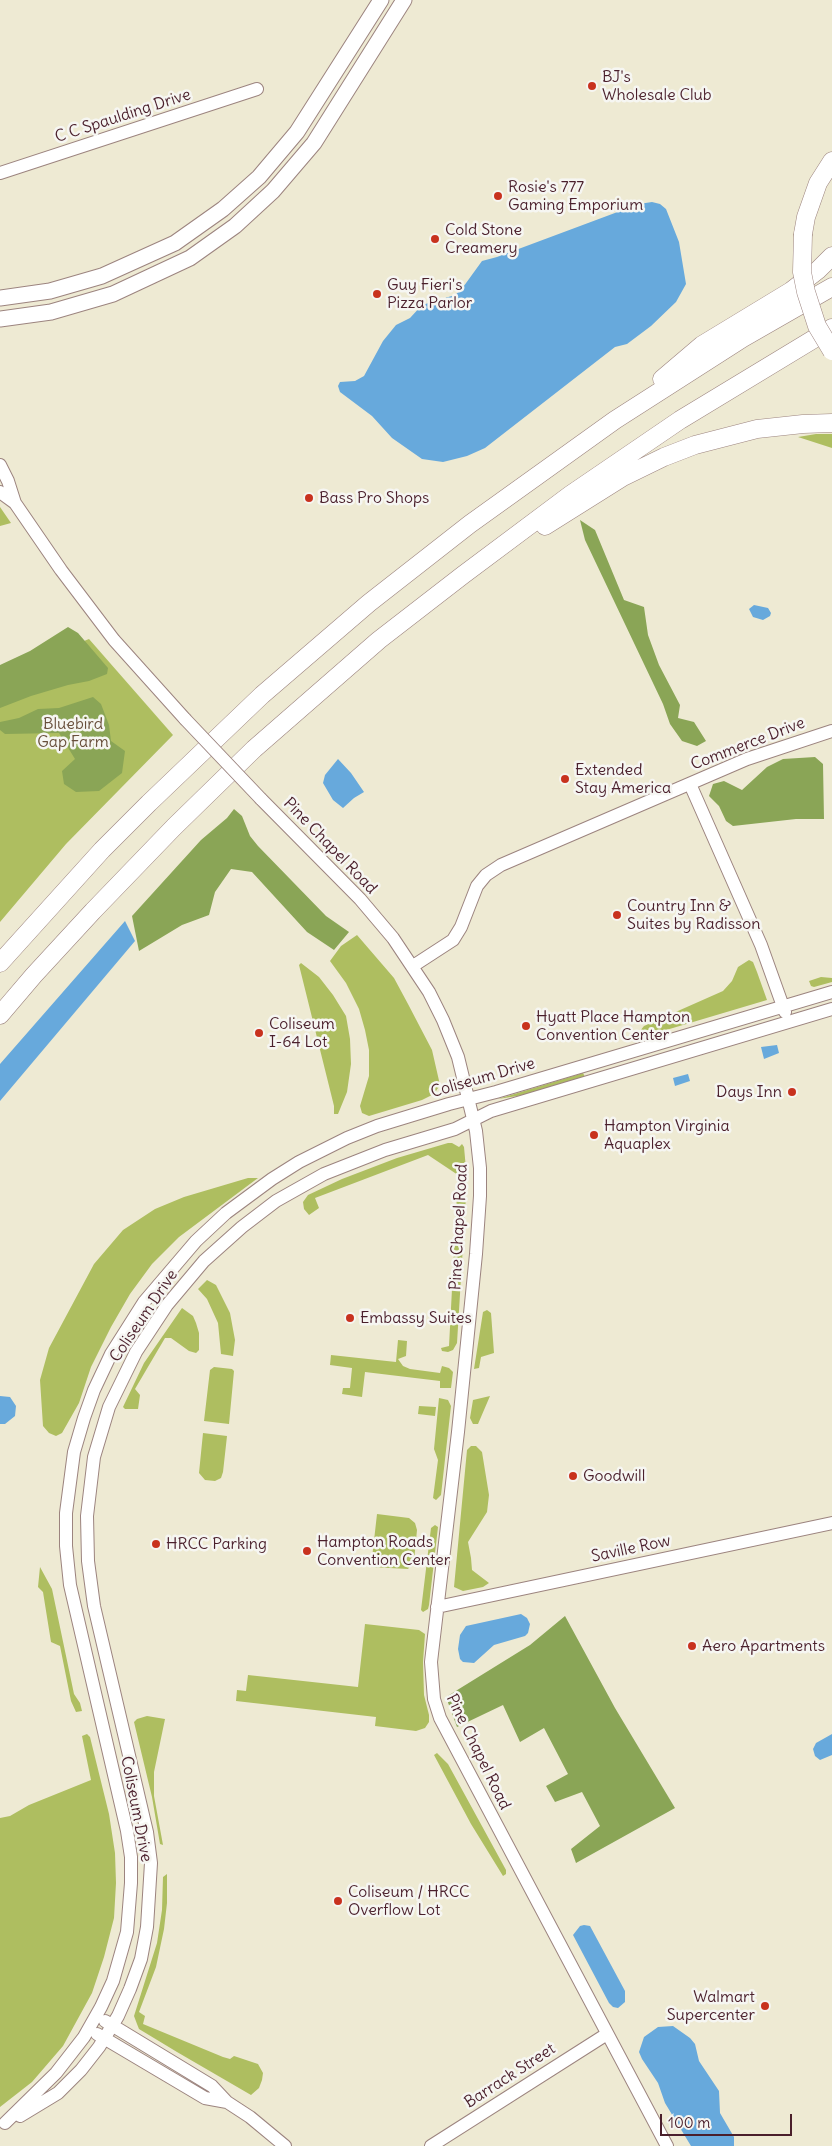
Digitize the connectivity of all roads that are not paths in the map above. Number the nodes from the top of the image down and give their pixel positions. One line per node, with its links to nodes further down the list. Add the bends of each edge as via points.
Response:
1 (381, 0): 8 (main road, via 297,132 259,177 223,209 175,243 102,276 50,291)
2 (404, 0): 9 (main road, via 314,143 273,191 235,226 190,258 113,294 51,312)
3 (257, 89): 5 (street, C C Spaulding Drive)
4 (832, 161): 11 (highway, bridge, via 818,183 806,218 802,272 817,326)
5 (0, 173)
6 (832, 256): 12 (highway, via 791,291 702,344)
7 (832, 287): 12 (highway, via 743,338)
8 (0, 298)
9 (0, 319)
10 (832, 328): 17 (highway, via 680,420)
11 (832, 352)
12 (614, 420): 20 (highway, via 455,536 362,609 262,695 149,802)
13 (832, 423): 17 (highway, via 757,429 695,445 664,457 623,477)
14 (0, 465): 16 (street, Pine Chapel Road)
15 (0, 492): 16 (street, Pine Chapel Road)
16 (14, 503): 21 (street, Pine Chapel Road, bridge, via 89,608 138,668 360,899)
17 (462, 574): 25 (highway, via 379,640 254,749 93,911)
18 (832, 731): 19 (street, Commerce Drive, via 756,756)
19 (690, 784): 21 (street, Commerce Drive, via 493,870 477,886 453,940); 23 (street, via 761,945)
20 (0, 963)
21 (412, 966): 27 (street, Pine Chapel Road, via 443,1020 458,1057)
22 (832, 992): 23 (street, Coliseum Drive)
23 (783, 1006): 26 (street); 27 (street, Coliseum Drive)
24 (832, 1009): 26 (street, Coliseum Drive)
25 (0, 1015)
26 (788, 1022): 28 (street, Coliseum Drive, via 491,1111)
27 (469, 1100): 28 (street, Pine Chapel Road); 31 (street, Coliseum Drive, via 377,1126 347,1138 300,1162 239,1203 203,1234 154,1289 111,1354 94,1390 69,1481 67,1565 78,1626 127,1831 132,1868 130,1912 121,1958)
28 (473, 1120): 30 (street, Pine Chapel Road, via 480,1168 478,1230); 32 (street, Coliseum Drive, via 324,1174 254,1217 204,1262 168,1305 136,1352 109,1407 89,1484 89,1577 147,1832 151,1863 149,1911 140,1959)
29 (832, 1523): 30 (street, Saville Row)
30 (438, 1607): 34 (street, Pine Chapel Road, via 431,1681 440,1718)
31 (96, 2016): 32 (street); 33 (street, Coliseum Drive)
32 (112, 2026): 35 (street, Coliseum Drive); 36 (street, via 212,2086)
33 (89, 2029): 35 (street); 37 (street, Coliseum Drive, via 56,2073)
34 (607, 2034): 39 (street, Barrack Street); 40 (street, Pine Chapel Road)
35 (105, 2038): 36 (street, via 205,2098); 37 (street, Coliseum Drive, via 81,2070 58,2093)
36 (227, 2102): 38 (street)
37 (3, 2125)
38 (285, 2146)
39 (431, 2146)
40 (667, 2146)

